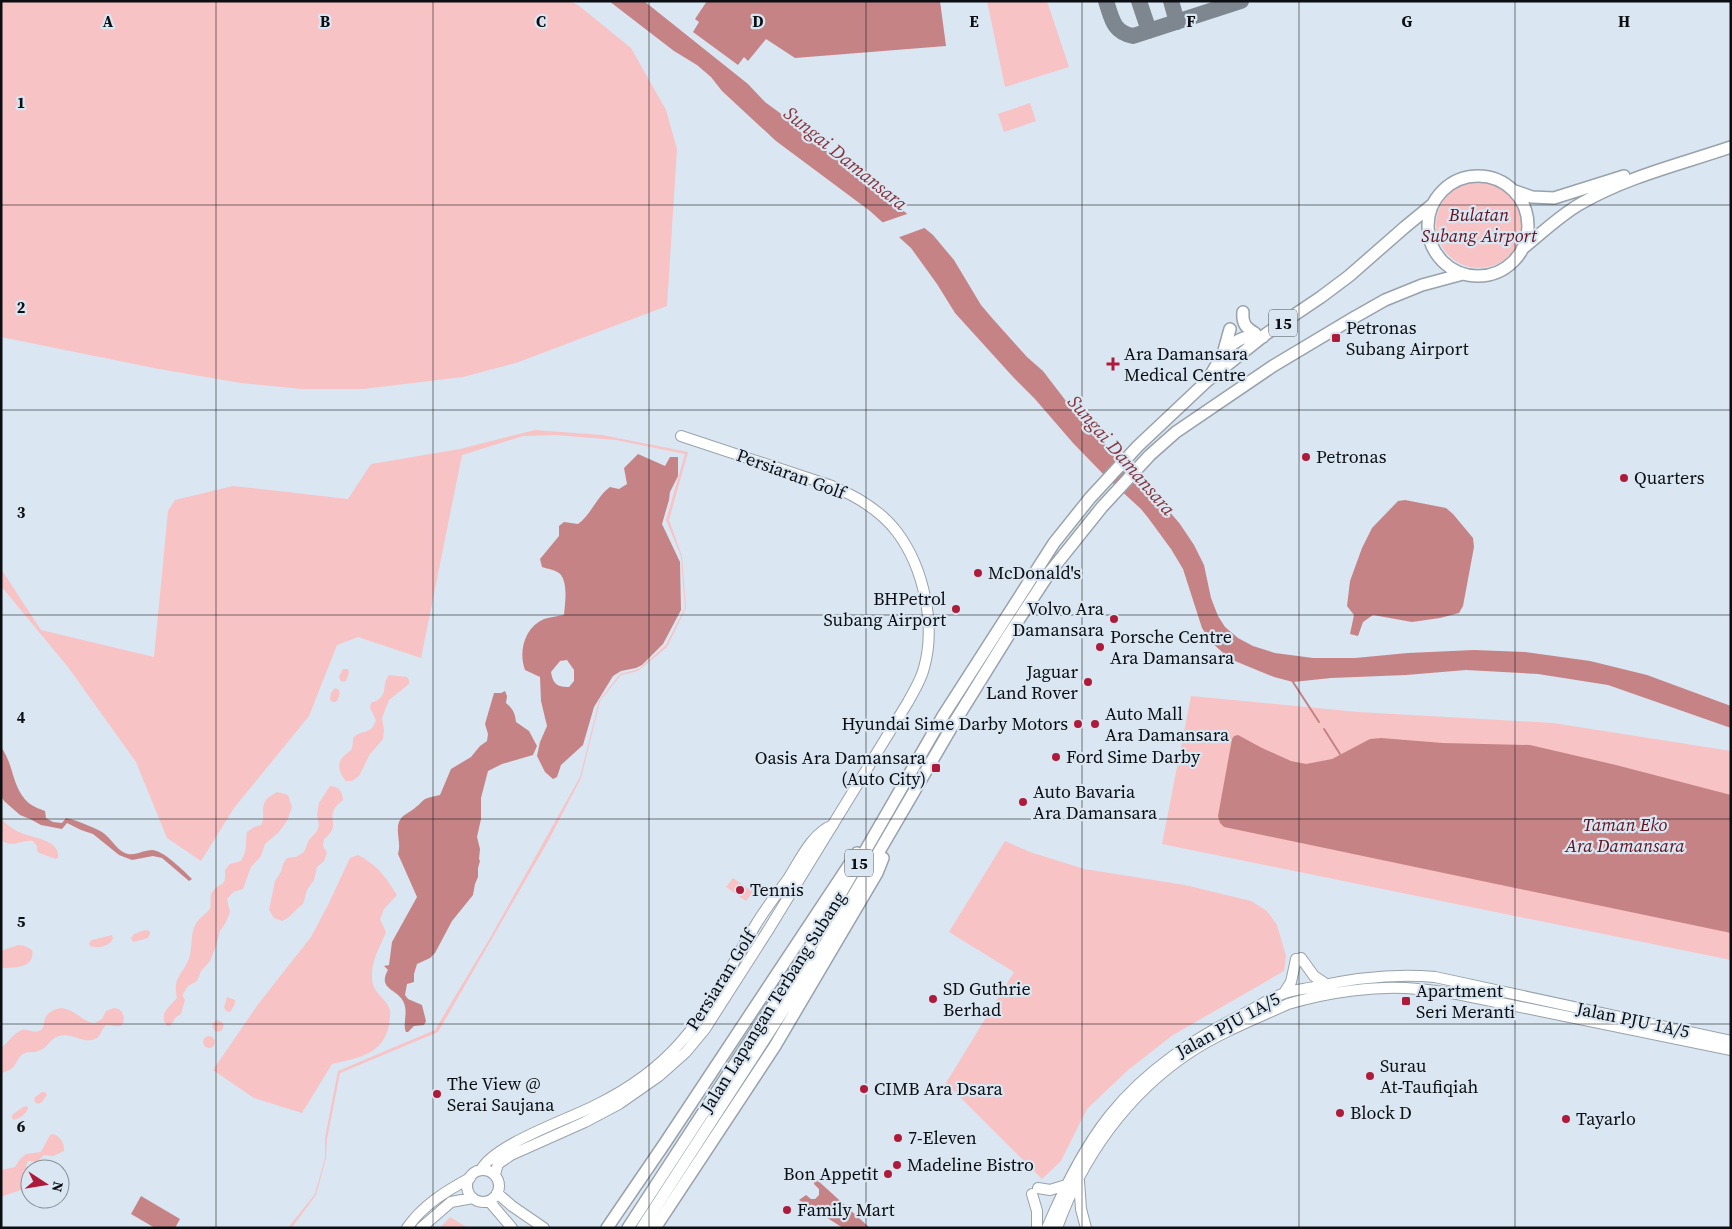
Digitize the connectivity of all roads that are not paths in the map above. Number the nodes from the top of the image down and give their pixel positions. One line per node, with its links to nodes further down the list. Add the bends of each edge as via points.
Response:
1 (1731, 139): 3 (main road, 15, via 1554,198 1532,197)
2 (1731, 147): 5 (main road, 15, via 1595,196 1577,205)
3 (1515, 191): 4 (main road, 15, via 1504,182 1477,175 1451,184); 5 (main road, 15, via 1528,219)
4 (1433, 204): 6 (main road, 15, via 1428,218 1432,246 1450,268); 8 (main road, Jalan Lapangan Terbang Subang / 15, via 1349,276)
5 (1522, 249): 6 (main road, 15, via 1511,263 1493,274)
6 (1463, 274): 13 (main road, Jalan Lapangan Terbang Subang / 15, via 1422,285 1355,317 1273,366 1176,432 1150,455 1102,507 1050,572 954,723)
7 (1243, 312): 8 (main road, via 1246,328)
8 (1262, 335): 9 (main road, via 1241,338); 9 (main road, via 1233,330); 10 (main road, Jalan Lapangan Terbang Subang / 15)
9 (1223, 354): 10 (main road)
10 (1207, 381): 12 (main road, Jalan Lapangan Terbang Subang / 15, via 1138,446 1054,543 936,728)
11 (681, 436): 18 (street, Persiaran Golf, via 847,492 882,517 908,549 922,583 929,629 924,668 918,684 834,824 705,1029 686,1052)
12 (885, 818): 27 (main road, via 853,859); 32 (main road, Jalan Lapangan Terbang Subang / 15, via 800,964)
13 (897, 824): 33 (main road, Jalan Lapangan Terbang Subang / 15, via 817,958); 34 (main road, via 877,873 780,1038)
14 (1326, 984): 15 (street, Jalan PJU 1A/5); 15 (street, via 1299,959); 16 (street, Jalan PJU 1A/5, via 1392,976 1435,977)
15 (1284, 993): 23 (street, Jalan PJU 1A/5, via 1185,1046 1133,1088 1088,1146)
16 (1731, 1041)
17 (1731, 1050): 21 (street, Jalan PJU 1A/5, via 1417,988 1371,989 1316,997 1288,1004 1210,1041 1160,1074 1115,1121)
18 (655, 1073): 19 (street, Persiaran Golf, via 600,1104 503,1148 487,1160); 20 (street, Persiaran Golf, via 612,1108 512,1155 498,1164)
19 (481, 1170): 20 (street); 22 (street)
20 (495, 1174): 24 (street, via 499,1183)
21 (1079, 1177): 37 (street, Jalan PJU 1A/5); 38 (street)
22 (470, 1178): 25 (street, via 468,1186); 28 (street, via 437,1197)
23 (1066, 1185): 35 (street, via 1035,1191); 36 (street, Jalan PJU 1A/5)
24 (498, 1193): 26 (street); 31 (street)
25 (473, 1198): 26 (street); 29 (street, via 451,1202)
26 (489, 1201): 30 (street)
27 (609, 1226)
28 (407, 1228)
29 (421, 1228)
30 (512, 1228)
31 (544, 1228)
32 (628, 1228)
33 (642, 1228)
34 (656, 1228)
35 (1037, 1228)
36 (1047, 1228)
37 (1057, 1228)
38 (1086, 1228)

